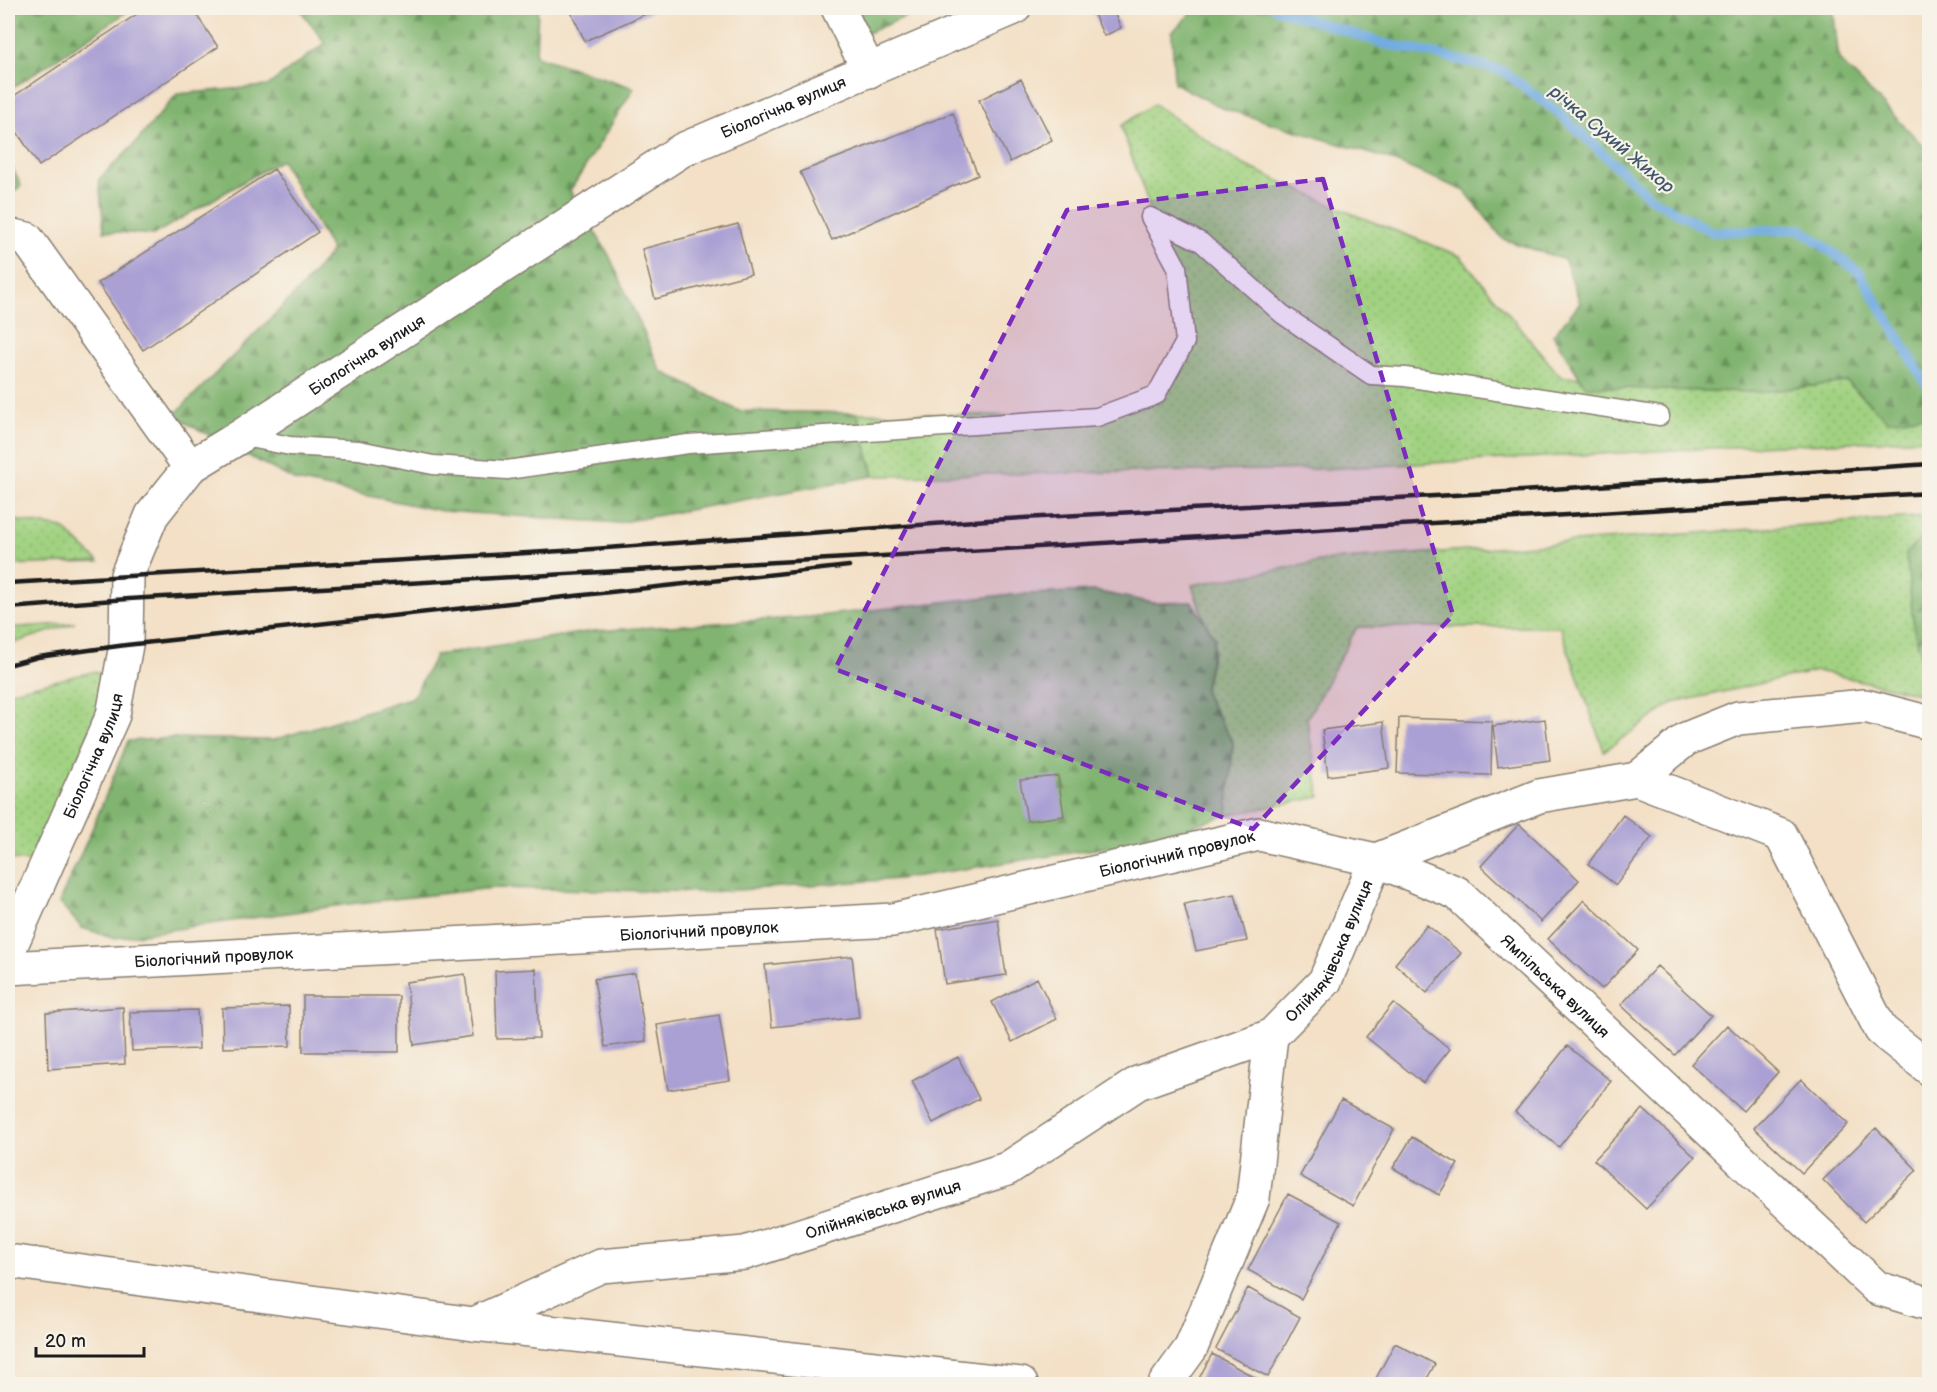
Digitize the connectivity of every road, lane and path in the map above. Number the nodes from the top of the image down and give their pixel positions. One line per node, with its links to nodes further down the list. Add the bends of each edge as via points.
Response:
1 (838, 8): 3 (street)
2 (1014, 8): 3 (street, Біологічна вулиця)
3 (869, 71): 6 (street, Біологічна вулиця, via 682,150)
4 (8, 235): 7 (street, via 27,240)
5 (1660, 416): 6 (lane, via 1371,375 1282,314 1202,242 1150,217 1177,267 1185,342 1156,395 1097,417 688,444 507,470 433,465 359,450 290,446)
6 (241, 436): 7 (street, Біологічна вулиця)
7 (190, 467): 11 (street, Біологічна вулиця, via 152,515 130,567 126,645 113,715)
8 (1929, 723): 9 (street, via 1865,706 1738,718 1686,739)
9 (1637, 779): 10 (street, via 1539,796); 14 (street, via 1781,835 1881,1029)
10 (1376, 860): 12 (street, Біологічний провулок, via 1259,834 893,920); 13 (street, Олійняківська вулиця, via 1325,981); 16 (street, Ямпільська вулиця, via 1457,893 1877,1288)
11 (8, 952)
12 (8, 968)
13 (1271, 1036): 17 (street, Олійняківська вулиця, via 1138,1083 1007,1169 745,1253 601,1266); 19 (street, Олійняківська вулиця, via 1253,1198 1191,1348)
14 (1929, 1069)
15 (8, 1261): 17 (street)
16 (1929, 1304)
17 (474, 1324): 18 (street)
18 (1021, 1384)
19 (1165, 1384)

